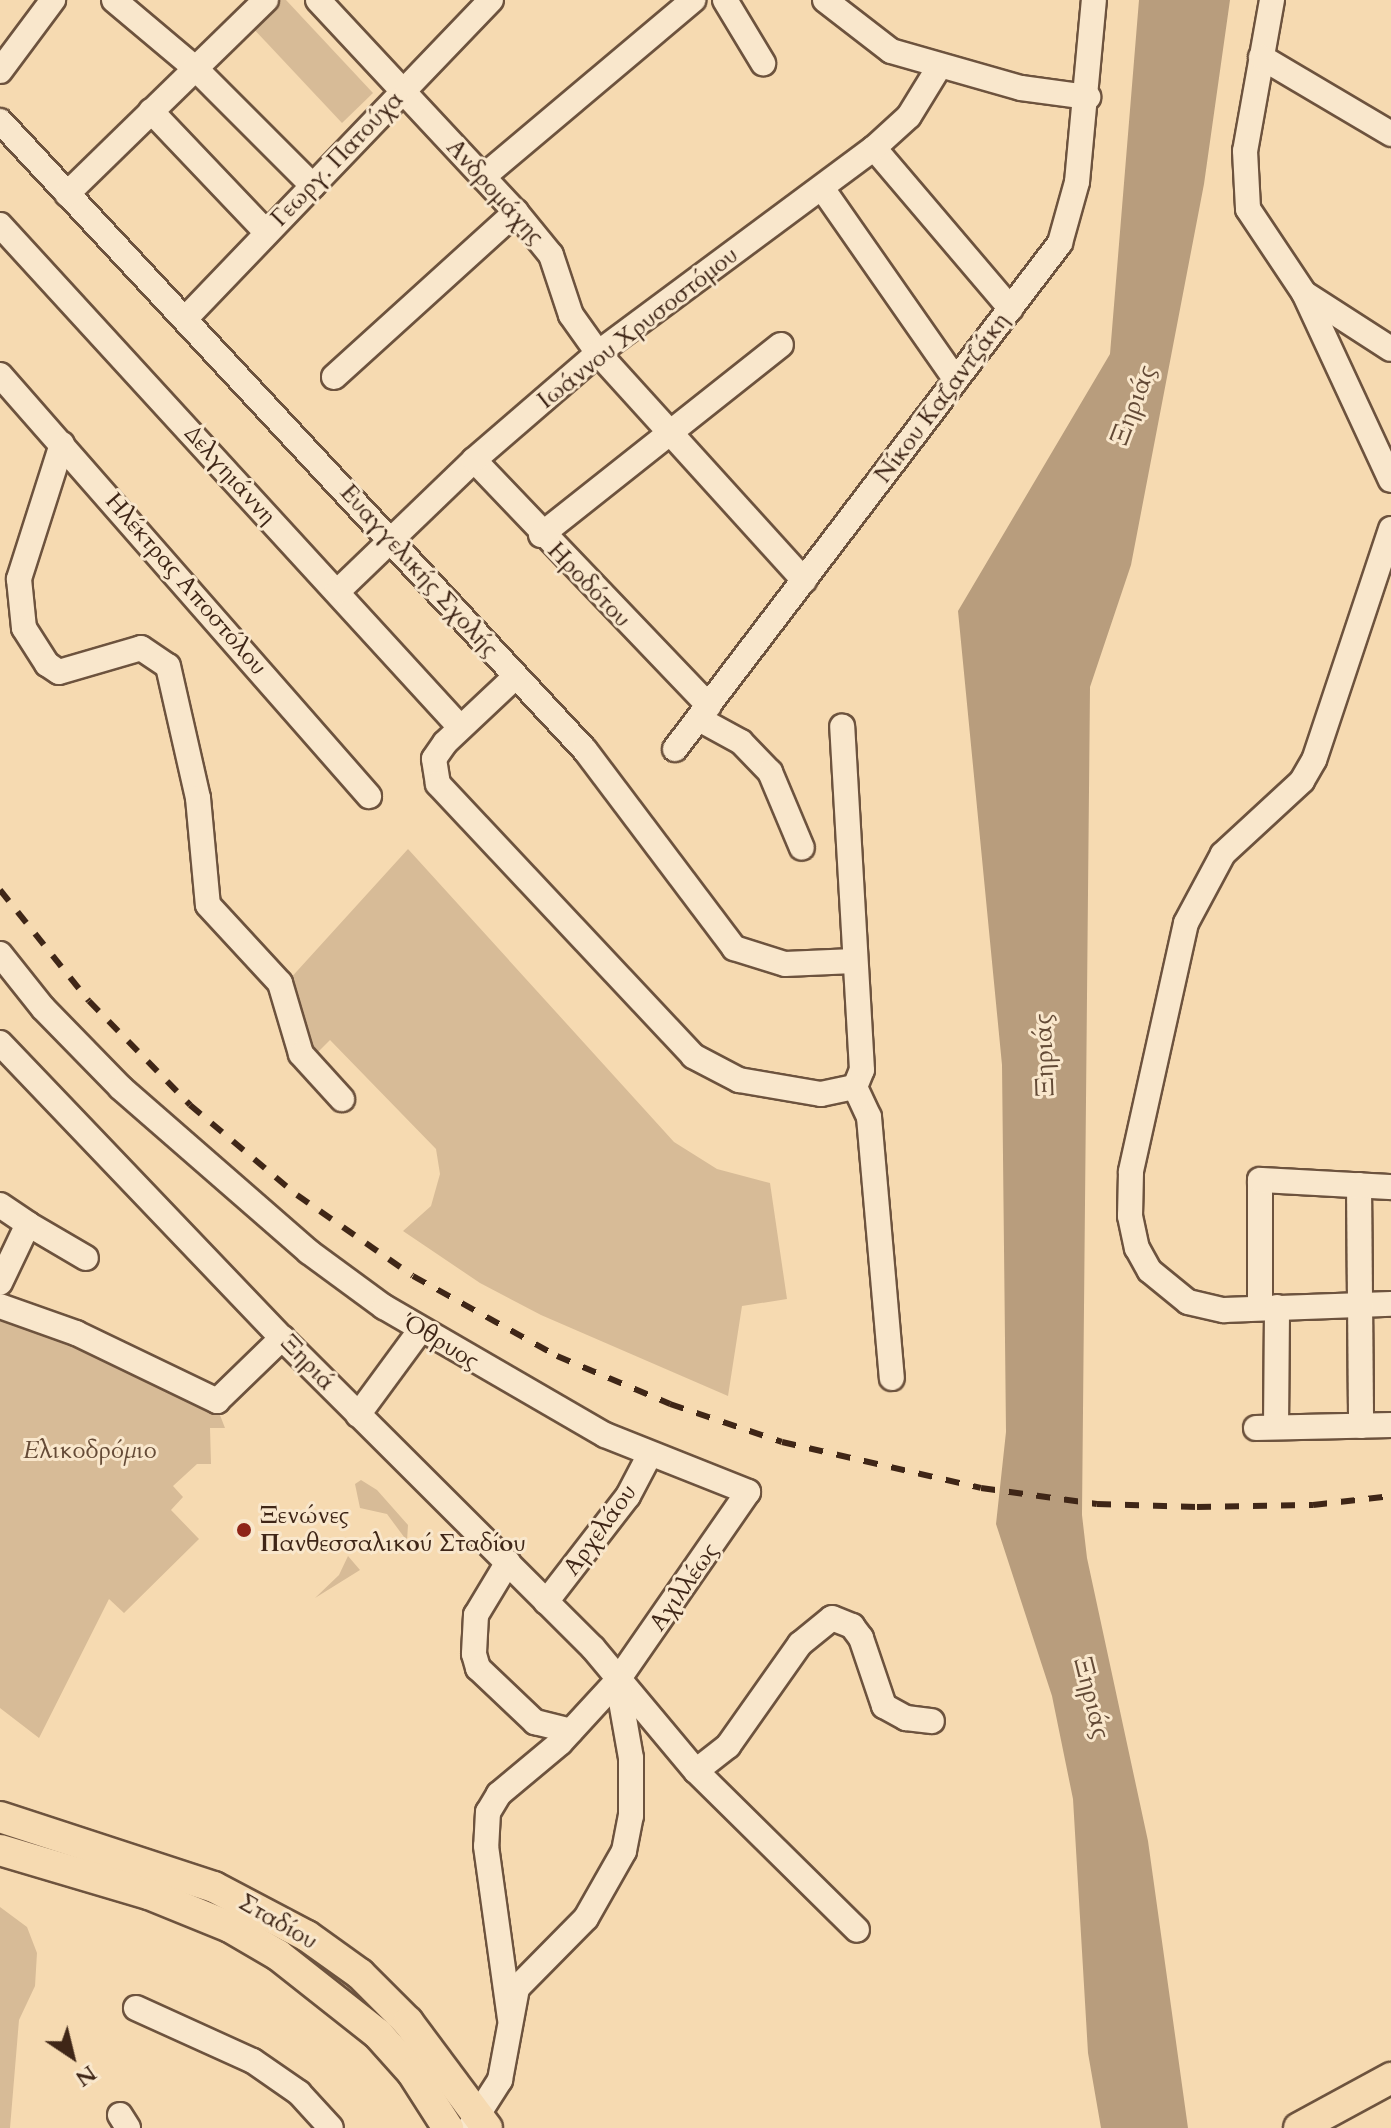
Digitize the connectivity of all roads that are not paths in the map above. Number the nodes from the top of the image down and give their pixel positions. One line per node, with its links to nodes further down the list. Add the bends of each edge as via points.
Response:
1 (53, 0): 15 (street)
2 (114, 0): 14 (street)
3 (266, 0): 14 (street)
4 (491, 0): 16 (street, Γεωργ. Πατούχα)
5 (693, 0): 22 (street)
6 (725, 0): 12 (street)
7 (825, 0): 13 (street, via 877,45)
8 (1094, 0): 17 (street, Νίκου Καζαντζάκη)
9 (1272, 0): 11 (street)
10 (322, 1): 16 (street, Ανδρομάχης)
11 (1261, 57): 20 (street); 29 (street, via 1245,151 1246,197 1258,228)
12 (763, 63)
13 (939, 67): 17 (street, via 1039,92); 21 (street, Ιωάννου Χρυσοστόμου, via 909,116)
14 (196, 69): 18 (street); 23 (street)
15 (0, 71)
16 (403, 90): 22 (street, Ανδρομάχης); 23 (street, Γεωργ. Πατούχα)
17 (1088, 97): 30 (street, Νίκου Καζαντζάκη, via 1066,231)
18 (151, 111): 25 (street); 28 (street)
19 (0, 121): 25 (street, Ευαγγελικής Σχολής)
20 (1391, 134)
21 (874, 148): 24 (street, Ιωάννου Χρυσοστόμου); 30 (street)
22 (483, 177): 26 (street, Ανδρομάχης)
23 (313, 186): 28 (street, Γεωργ. Πατούχα)
24 (822, 188): 34 (street, Ιωάννου Χρυσοστόμου); 37 (street)
25 (67, 194): 31 (street, Ευαγγελικής Σχολής)
26 (516, 212): 34 (street, Ανδρομάχης, via 551,255 571,315); 36 (street)
27 (0, 225): 46 (street, Δελγηιάννη)
28 (267, 233): 31 (street, Γεωργ. Πατούχα)
29 (1304, 293): 33 (street); 41 (street)
30 (1011, 309): 37 (street, Νίκου Καζαντζάκη)
31 (185, 319): 44 (street, Ευαγγελικής Σχολής)
32 (781, 345): 38 (street)
33 (1391, 349)
34 (598, 353): 38 (street, Ανδρομάχης); 40 (street, Ιωάννου Χρυσοστόμου)
35 (0, 375): 39 (street, Ηλέκτρας Αποστόλου)
36 (334, 377)
37 (956, 380): 45 (street, Νίκου Καζαντζάκη)
38 (666, 432): 43 (street); 45 (street, Ανδρομάχης)
39 (62, 444): 52 (street, Ηλέκτρας Αποστόλου); 58 (street, via 19,579 24,628 47,664 59,672 141,648 168,666 198,798 208,905 280,983 301,1054)
40 (474, 460): 43 (street, Ηροδότου); 44 (street, Ιωάννου Χρυσοστόμου)
41 (1391, 480)
42 (1391, 529): 68 (street, via 1314,760 1302,781 1223,854 1186,923 1131,1172 1130,1216 1137,1248 1163,1287 1208,1308)
43 (541, 535): 48 (street, Ηροδότου)
44 (391, 539): 46 (street, Ιωάννου Χρυσοστόμου); 47 (street, Ευαγγελικής Σχολής)
45 (804, 580): 48 (street, Νίκου Καζαντζάκη)
46 (337, 592): 49 (street, Δελγηιάννη)
47 (515, 677): 49 (street); 55 (street, Ευαγγελικής Σχολής, via 585,750 734,948 785,964)
48 (704, 713): 51 (street, Νίκου Καζαντζάκη); 53 (street, Ηροδότου, via 770,772)
49 (459, 726): 57 (street, via 434,759 438,784 693,1056 753,1083 821,1094)
50 (842, 727): 55 (street)
51 (675, 749)
52 (369, 796)
53 (802, 848)
54 (0, 954): 69 (street, Όθρυος, via 73,1041 171,1133 309,1252)
55 (854, 961): 57 (street, via 862,1070)
56 (0, 1043): 70 (street, Ξηριά)
57 (855, 1087): 71 (street, via 869,1117)
58 (342, 1099)
59 (1359, 1185): 60 (street); 65 (street); 68 (street, via 1265,1178 1258,1183)
60 (1391, 1187)
61 (0, 1205): 62 (street)
62 (28, 1224): 63 (street); 64 (street)
63 (86, 1258)
64 (0, 1283)
65 (1360, 1303): 66 (street); 68 (street); 74 (street)
66 (1391, 1304)
67 (0, 1306): 70 (street, via 76,1333 217,1401)
68 (1268, 1307): 74 (street, via 1266,1427)
69 (419, 1332): 72 (street); 75 (street, Όθρυος)
70 (282, 1338): 72 (street, Ξηριά)
71 (892, 1378)
72 (358, 1415): 77 (street, Ξηριά)
73 (1391, 1425): 74 (street)
74 (1361, 1426)
75 (649, 1456): 76 (street, Όθρυος); 78 (street, Αρχελάου, via 628,1496)
76 (748, 1492): 79 (street, Αχιλλέως)
77 (508, 1562): 78 (street, Ξηριά); 81 (street, via 476,1615 473,1645 478,1668 535,1722)
78 (546, 1602): 79 (street, Ξηριά)
79 (617, 1681): 81 (street, Αχιλλέως); 82 (street, Ξηριά); 87 (street, via 631,1758 631,1816 624,1851 581,1924 523,1979)
80 (932, 1721): 82 (street, via 906,1718 884,1706 861,1638 852,1626 832,1618 800,1644 728,1746)
81 (571, 1731): 87 (street, Αχιλλέως, via 499,1794 486,1816)
82 (696, 1771): 85 (street, Ξηριά)
83 (0, 1817): 90 (main road, Σταδίου, via 214,1887 307,1936 360,1974 408,2022)
84 (0, 1850): 92 (main road, Σταδίου, via 198,1912 278,1955 378,2034 412,2072)
85 (857, 1930)
86 (136, 2008): 91 (street, via 253,2061 299,2093)
87 (510, 2018): 90 (street, via 503,2070)
88 (1391, 2078): 93 (main road)
89 (1391, 2090): 94 (main road)
90 (478, 2124)
91 (331, 2128)
92 (448, 2128)
93 (1299, 2128)
94 (1336, 2128)

